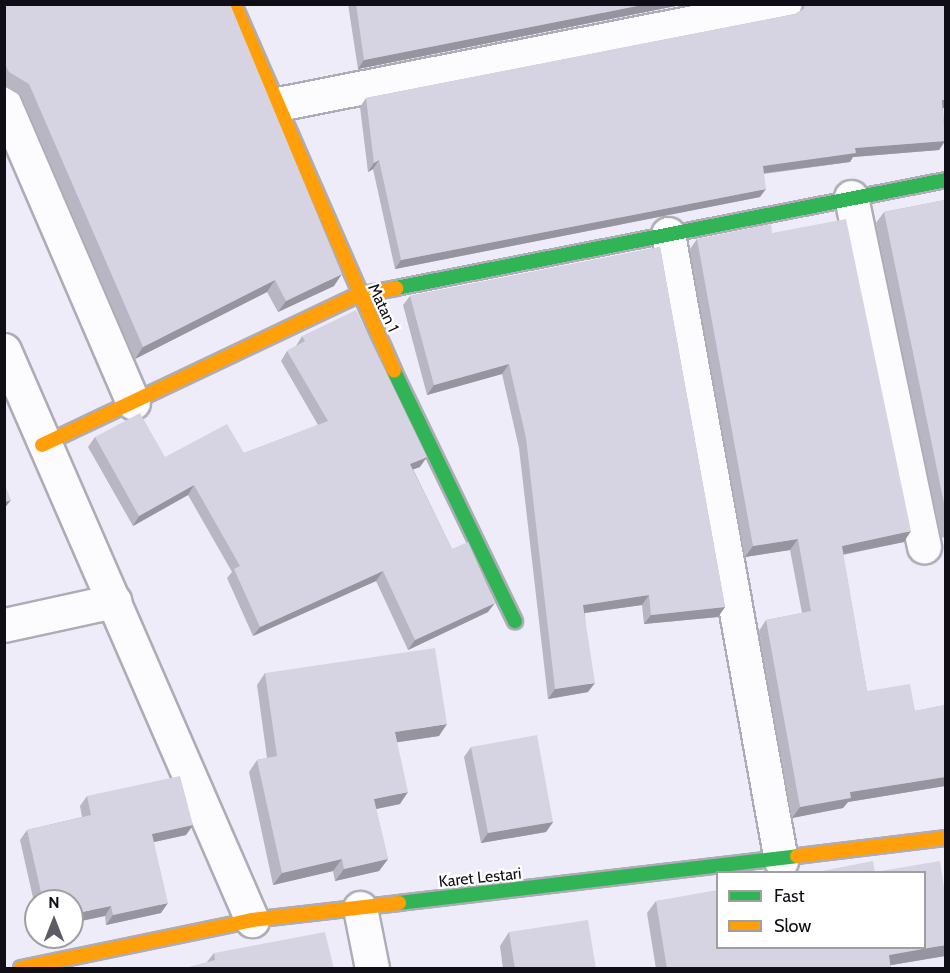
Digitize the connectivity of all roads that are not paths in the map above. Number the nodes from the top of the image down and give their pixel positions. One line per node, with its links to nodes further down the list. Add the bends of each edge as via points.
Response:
1 (234, 4): 4 (street, Matan 1)
2 (785, 4): 4 (street)
3 (4, 103): 10 (street)
4 (278, 104): 8 (street, Matan 1)
5 (945, 180): 6 (street)
6 (850, 197): 7 (street); 12 (street)
7 (668, 234): 8 (street); 17 (street)
8 (358, 295): 10 (street); 14 (street, Matan 1)
9 (6, 356): 11 (street)
10 (133, 402): 11 (street)
11 (42, 445): 13 (street)
12 (924, 546)
13 (114, 601): 15 (street); 19 (street)
14 (515, 621)
15 (4, 625)
16 (945, 838): 17 (street, Karet Lestari)
17 (782, 861): 18 (street, Karet Lestari)
18 (360, 908): 19 (street, Karet Lestari); 22 (street)
19 (252, 920): 20 (street, Karet Lestari)
20 (109, 960): 21 (street, Karet Lestari)
21 (21, 969)
22 (372, 969)

